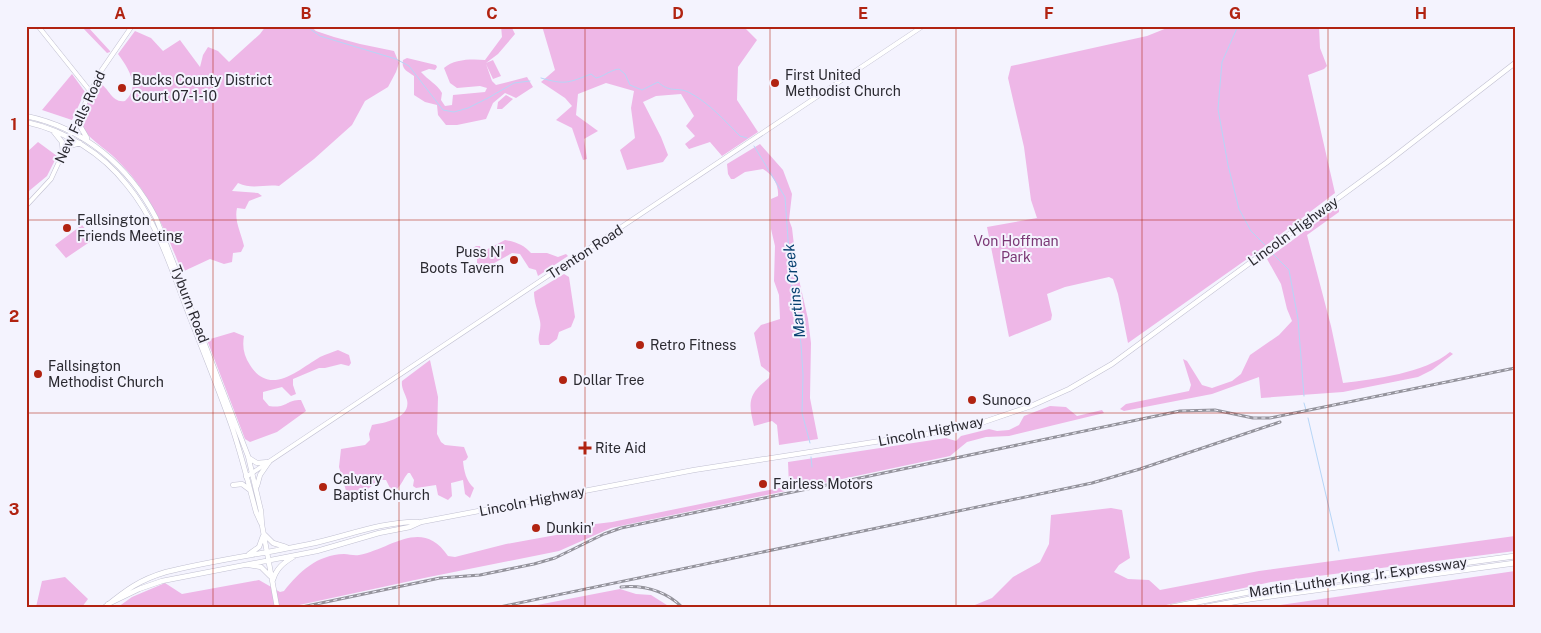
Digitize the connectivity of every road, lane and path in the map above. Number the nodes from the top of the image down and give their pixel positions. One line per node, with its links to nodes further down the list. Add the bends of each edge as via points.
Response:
1 (38, 26): 5 (main road)
2 (132, 26): 5 (main road, New Falls Road)
3 (923, 26): 17 (main road, Trenton Road)
4 (1515, 63): 23 (main road, Lincoln Highway, via 1386,163 1129,352 1080,384 1033,406 951,430 709,467)
5 (90, 91): 7 (main road, New Falls Road)
6 (26, 116): 10 (main road, Tyburn Road)
7 (78, 116): 10 (main road, New Falls Road); 13 (main road, via 81,130)
8 (26, 122): 9 (main road, Tyburn Road)
9 (45, 127): 11 (main road, Tyburn Road); 14 (main road, via 60,139)
10 (71, 131): 11 (main road, New Falls Road); 13 (main road, Tyburn Road)
11 (68, 137): 12 (main road, Tyburn Road); 14 (main road, New Falls Road)
12 (80, 143): 14 (main road, via 69,146); 19 (main road, Tyburn Road, via 104,160 127,184 159,239 228,415)
13 (92, 143): 16 (main road, Tyburn Road, via 130,179 156,218)
14 (63, 153): 15 (main road, New Falls Road, via 51,178)
15 (26, 206)
16 (248, 456): 17 (main road, via 257,463); 18 (main road, Tyburn Road)
17 (269, 462): 18 (main road, Trenton Road); 22 (main road, via 260,475)
18 (252, 473): 19 (main road, Trenton Road); 22 (main road, Tyburn Road)
19 (246, 477): 21 (main road, Tyburn Road)
20 (233, 486): 21 (main road, via 244,485)
21 (250, 490): 24 (main road, Tyburn Road)
22 (257, 493): 24 (main road, Tyburn Road)
23 (421, 522): 26 (main road, Lincoln Highway, via 371,529); 28 (main road, Lincoln Highway)
24 (262, 525): 25 (main road, Tyburn Road)
25 (263, 532): 26 (main road, via 277,545); 27 (main road, Tyburn Road); 29 (main road, via 259,547)
26 (292, 548): 27 (main road, Lincoln Highway)
27 (268, 552): 29 (main road, Lincoln Highway); 31 (main road, Tyburn Road)
28 (298, 555): 31 (main road, Lincoln Highway); 34 (main road, via 280,566)
29 (246, 556): 35 (main road, Lincoln Highway, via 154,576 124,590)
30 (1515, 556): 37 (highway, Martin Luther King Jr. Expressway, via 1249,592)
31 (268, 560): 33 (main road, Lincoln Highway); 34 (main road, Tyburn Road)
32 (1515, 563): 38 (highway, Martin Luther King Jr. Expressway)
33 (244, 564): 34 (main road, via 261,567); 35 (main road, Lincoln Highway, via 156,582)
34 (273, 582): 36 (main road, Tyburn Road)
35 (106, 606)
36 (277, 607)
37 (1172, 607)
38 (1206, 607)

